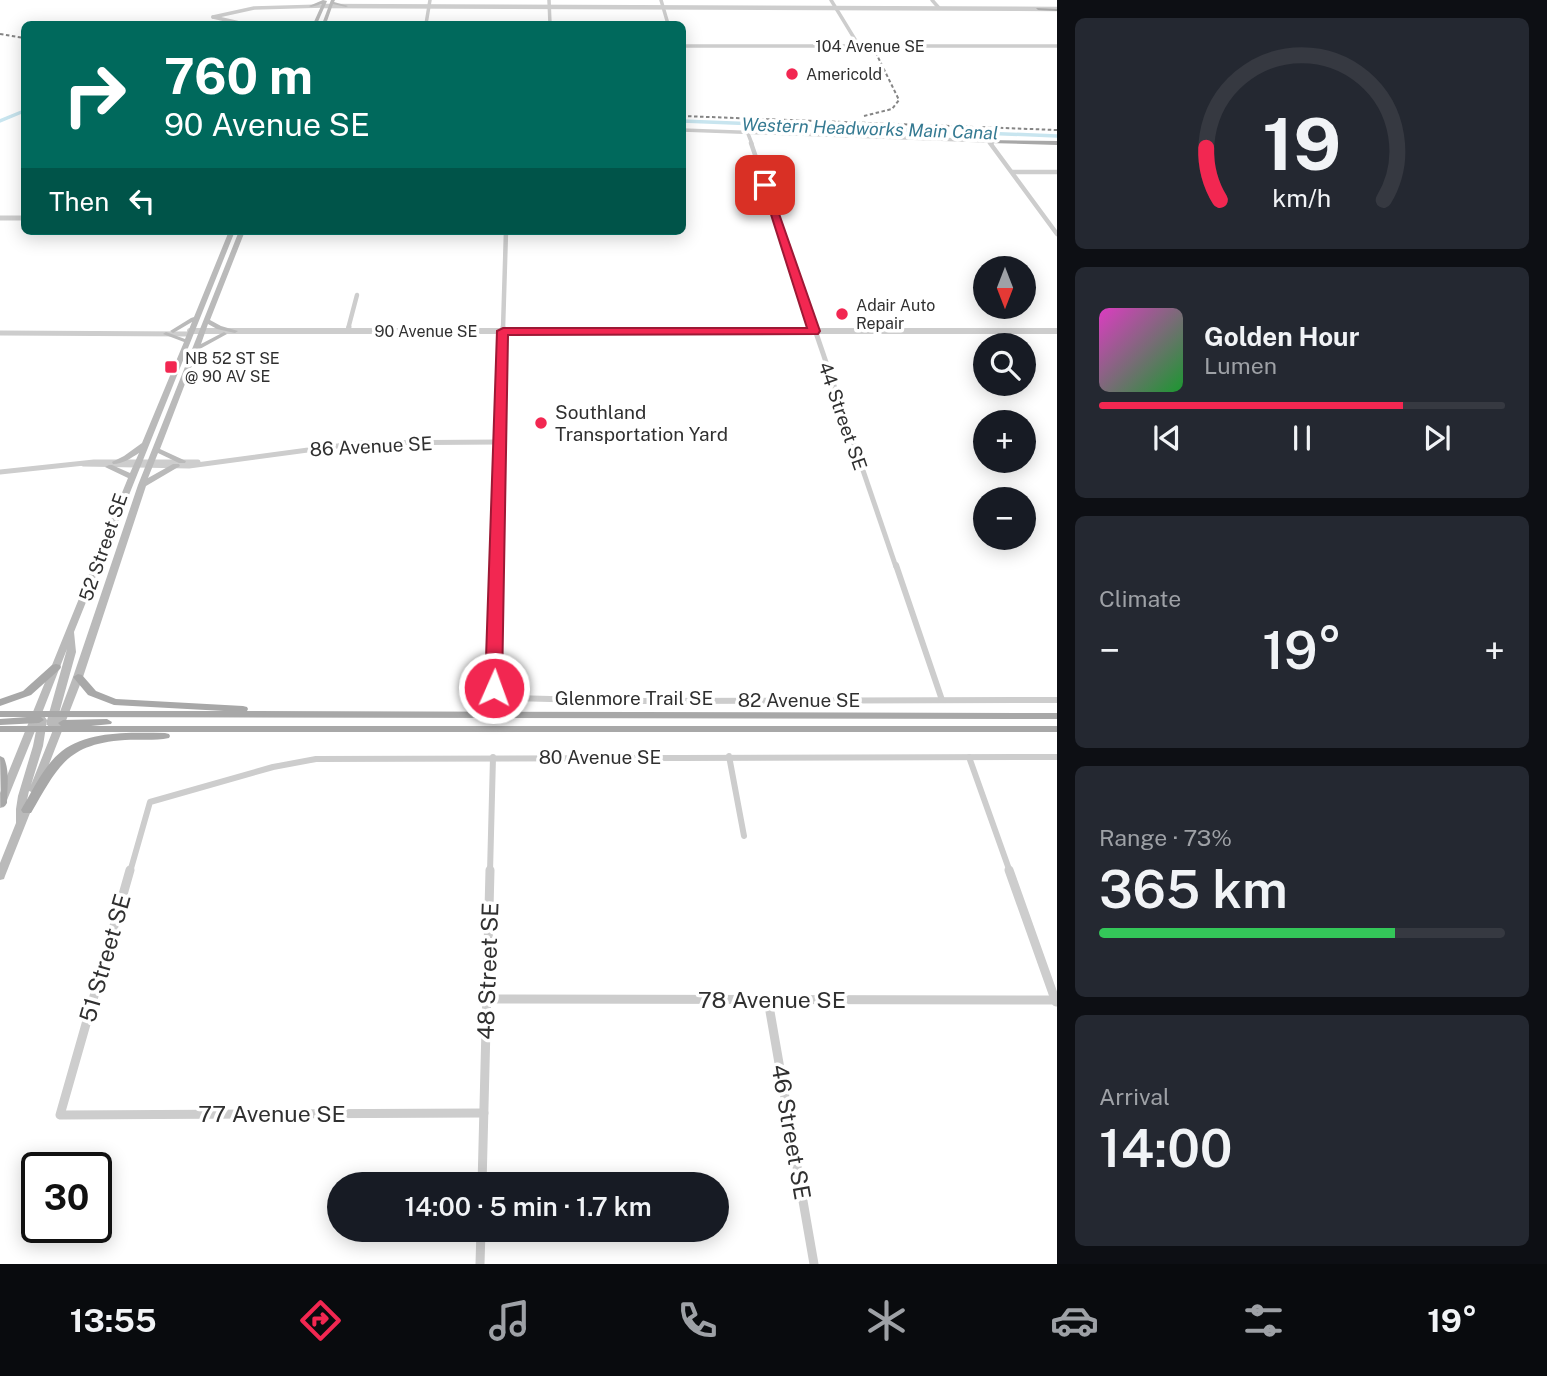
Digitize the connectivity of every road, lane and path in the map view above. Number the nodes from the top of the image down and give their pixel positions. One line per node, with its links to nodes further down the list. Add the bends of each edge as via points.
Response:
1 (430, 0): 11 (street)
2 (548, 0): 12 (street)
3 (661, 0): 13 (street)
4 (932, 0): 16 (street)
5 (831, 1): 14 (street); 15 (street)
6 (324, 4): 7 (main road); 8 (street); 9 (street); 22 (main road)
7 (311, 6): 9 (street)
8 (331, 6): 10 (main road); 10 (main road)
9 (294, 7): 21 (street, via 242,9 212,17)
10 (344, 7): 11 (street)
11 (429, 8): 12 (street); 23 (street)
12 (549, 8): 13 (street); 24 (street)
13 (663, 8): 14 (street); 25 (street)
14 (818, 8): 15 (street)
15 (836, 8): 16 (street); 27 (street)
16 (939, 8): 17 (street)
17 (978, 8): 18 (street); 20 (street)
18 (1046, 8): 19 (main road)
19 (1057, 8): 20 (main road)
20 (1038, 9)
21 (230, 21)
22 (316, 21)
23 (427, 21)
24 (550, 21)
25 (667, 21)
26 (686, 46): 27 (street, 104 Avenue SE)
27 (859, 46): 28 (street, 104 Avenue SE)
28 (1057, 46)
29 (686, 130): 30 (street)
30 (747, 131): 31 (street); 48 (street, 44 Street SE)
31 (989, 141): 32 (main road); 33 (street)
32 (1057, 144)
33 (1012, 172): 34 (street); 37 (street)
34 (1057, 172)
35 (0, 218): 36 (street)
36 (21, 218)
37 (1057, 234)
38 (230, 235): 42 (main road, 52 Street SE)
39 (240, 235): 43 (main road, 52 Street SE)
40 (506, 235): 47 (street)
41 (357, 295): 46 (street)
42 (195, 318): 51 (main road); 54 (main road, 52 Street SE)
43 (207, 321): 44 (main road); 52 (main road, 52 Street SE)
44 (236, 331): 45 (street, 90 Avenue SE); 52 (street, 90 Avenue SE)
45 (257, 331): 46 (street, 90 Avenue SE); 53 (street, 90 Avenue SE)
46 (348, 331): 47 (street, 90 Avenue SE)
47 (503, 331): 48 (street, 90 Avenue SE); 56 (street)
48 (814, 331): 49 (street, 90 Avenue SE); 69 (street, 44 Street SE)
49 (1057, 331)
50 (0, 333): 51 (street)
51 (170, 333): 54 (main road)
52 (203, 333): 53 (street, 90 Avenue SE); 54 (street, 90 Avenue SE); 55 (main road, 52 Street SE)
53 (224, 334): 55 (main road)
54 (188, 335): 57 (main road, 52 Street SE)
55 (195, 350): 58 (main road, 52 Street SE)
56 (499, 442): 62 (street, 86 Avenue SE, via 360,443); 69 (street, 82 Avenue SE, via 494,688 499,695 627,701)
57 (146, 444): 59 (main road); 60 (main road, 52 Street SE)
58 (157, 450): 61 (main road, 52 Street SE); 62 (main road)
59 (113, 464): 60 (street, 86 Avenue SE); 63 (street, 86 Avenue SE); 64 (main road)
60 (138, 464): 61 (street, 86 Avenue SE); 64 (main road, 52 Street SE)
61 (151, 464): 62 (street, 86 Avenue SE); 65 (main road, 52 Street SE)
62 (179, 464): 65 (main road)
63 (0, 472)
64 (132, 477): 66 (main road, 52 Street SE)
65 (142, 485): 68 (main road, 52 Street SE)
66 (71, 633): 67 (main road, 52 Street SE); 76 (main road, via 72,652)
67 (57, 667): 71 (main road, via 27,693); 76 (main road, 52 Street SE)
68 (78, 677): 73 (main road, via 101,699 131,705); 76 (main road, 52 Street SE)
69 (942, 700): 70 (street, 82 Avenue SE)
70 (1057, 700)
71 (0, 703)
72 (0, 715): 76 (main road, Glenmore Trail SE)
73 (359, 715): 74 (main road, Glenmore Trail SE); 76 (main road, Glenmore Trail SE)
74 (1057, 716)
75 (0, 722): 76 (main road)
76 (47, 722): 77 (main road, Glenmore Trail SE); 78 (main road, Glenmore Trail SE); 86 (main road, 52 Street SE); 87 (main road, 52 Street SE); 88 (main road, via 20,801)
77 (0, 729)
78 (317, 729): 79 (main road, Glenmore Trail SE); 87 (main road, via 115,738 81,745 56,763)
79 (1057, 729)
80 (729, 756): 81 (street, 80 Avenue SE); 82 (street, 80 Avenue SE); 89 (street)
81 (494, 757): 85 (street, 80 Avenue SE, via 316,759); 91 (street, 48 Street SE)
82 (969, 757): 83 (street, 80 Avenue SE); 93 (street)
83 (1057, 757)
84 (0, 760): 86 (main road)
85 (150, 802): 95 (street, 51 Street SE)
86 (0, 804)
87 (27, 810): 88 (main road, 52 Street SE)
88 (20, 827): 90 (main road, 52 Street SE)
89 (744, 836)
90 (0, 876)
91 (488, 999): 92 (street, 78 Avenue SE); 94 (street, 48 Street SE)
92 (768, 1000): 93 (street, 78 Avenue SE); 99 (street, 46 Street SE)
93 (1057, 1001)
94 (484, 1114): 95 (street, 77 Avenue SE); 96 (street, 48 Street SE)
95 (60, 1115)
96 (482, 1172)
97 (481, 1242): 98 (street)
98 (480, 1264)
99 (814, 1264)

